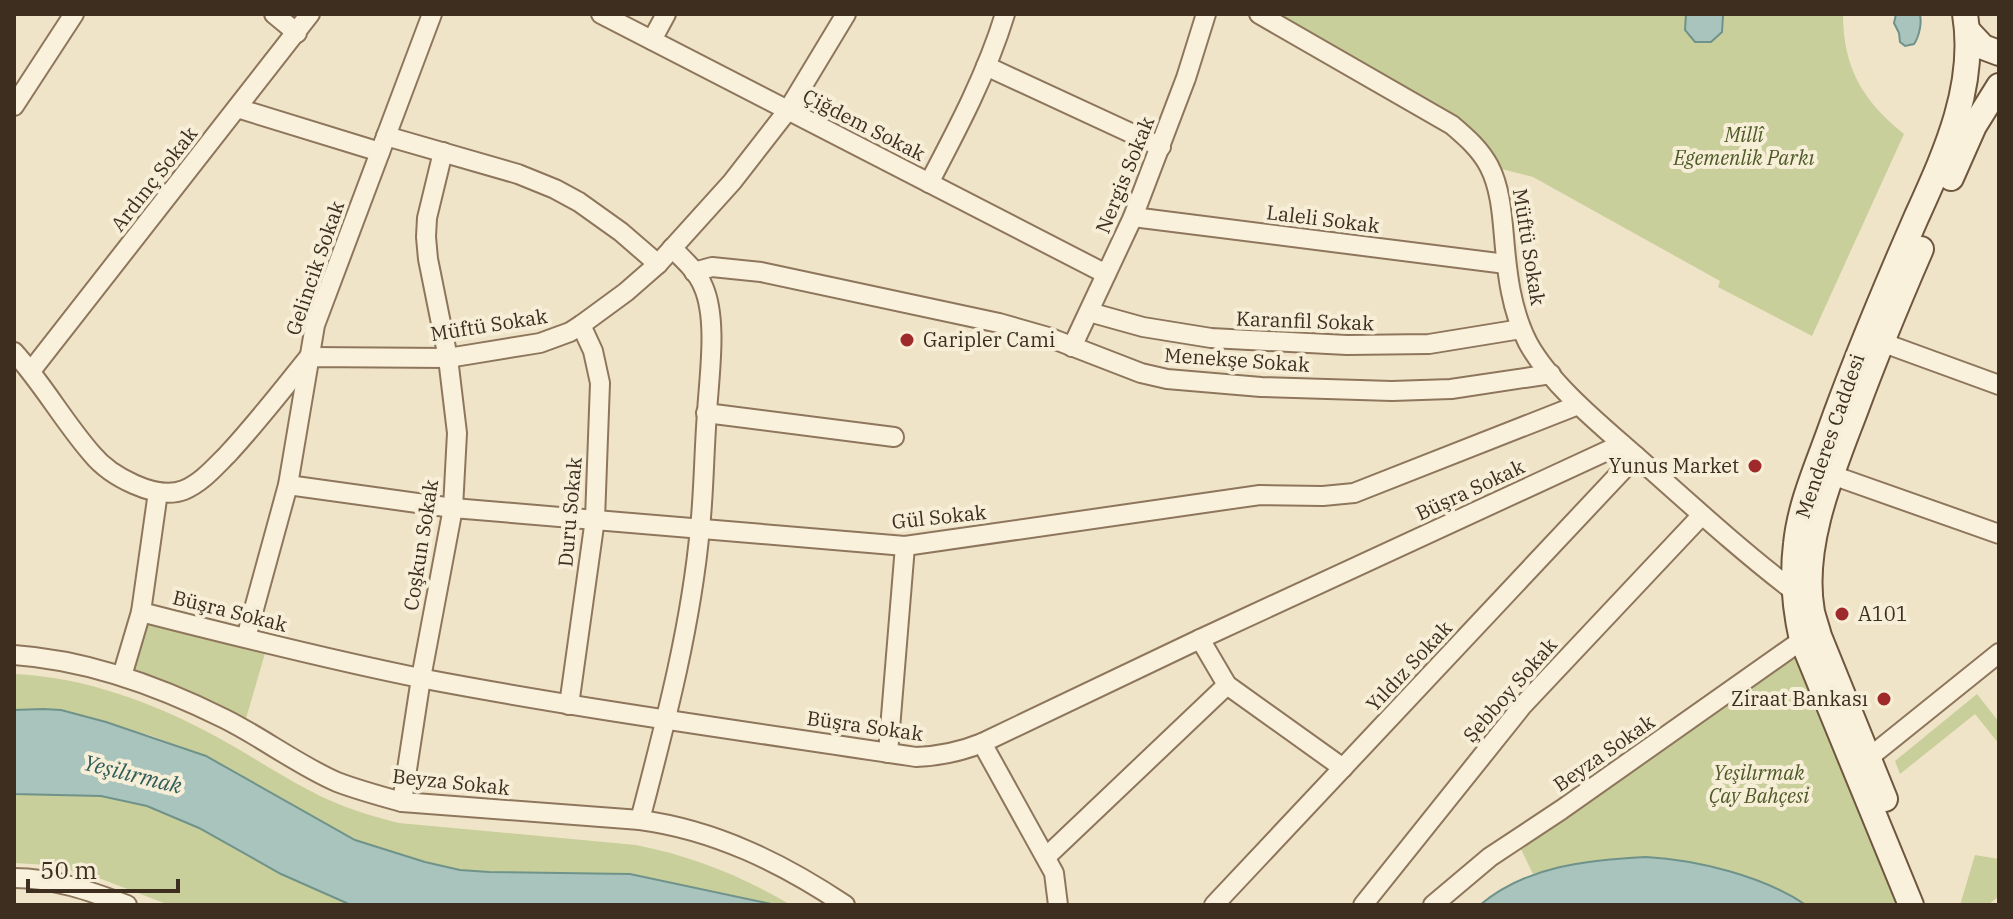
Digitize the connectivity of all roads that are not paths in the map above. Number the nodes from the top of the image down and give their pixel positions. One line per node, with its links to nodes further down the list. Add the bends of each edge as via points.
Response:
1 (74, 14): 17 (street)
2 (274, 14): 12 (street)
3 (310, 14): 12 (street, Ardınç Sokak)
4 (432, 14): 20 (street, Gelincik Sokak)
5 (601, 14): 13 (street, Çiğdem Sokak)
6 (666, 14): 13 (street)
7 (846, 14): 19 (street, Müftü Sokak)
8 (1005, 14): 15 (street)
9 (1206, 14): 21 (street, Nergis Sokak)
10 (1259, 14): 27 (street, Müftü Sokak, via 1470,140 1496,184)
11 (1967, 22): 14 (street, via 1983,47); 56 (street, Menderes Caddesi, via 1967,62 1945,154 1865,336 1803,509 1794,574)
12 (297, 33): 18 (street, Ardınç Sokak)
13 (652, 40): 19 (street, Çiğdem Sokak)
14 (1999, 53)
15 (986, 66): 21 (street); 23 (street)
16 (1999, 86): 33 (street, Menderes Caddesi, via 1972,130)
17 (14, 106)
18 (237, 108): 20 (street); 38 (street, Ardınç Sokak)
19 (788, 110): 23 (street, Çiğdem Sokak); 25 (street, Müftü Sokak)
20 (383, 144): 22 (street); 36 (street, Gelincik Sokak, via 315,325)
21 (1161, 147): 24 (street, Nergis Sokak)
22 (443, 152): 26 (street, via 555,189 621,232); 37 (street, Coşkun Sokak, via 426,237)
23 (929, 183): 29 (street, Çiğdem Sokak)
24 (1133, 217): 27 (street, Laleli Sokak); 29 (street, Nergis Sokak)
25 (672, 248): 26 (street, Müftü Sokak); 28 (street)
26 (658, 264): 31 (street, Müftü Sokak)
27 (1506, 264): 32 (street, Müftü Sokak)
28 (694, 272): 34 (street, Menekşe Sokak, via 730,268 823,285 999,323); 44 (street, via 703,286 711,327)
29 (1106, 274): 30 (street, Nergis Sokak)
30 (1089, 312): 32 (street, Karanfil Sokak, via 1211,338 1331,345 1429,344); 34 (street, Nergis Sokak)
31 (581, 325): 37 (street, Müftü Sokak, via 540,343); 52 (street, Duru Sokak, via 600,383)
32 (1521, 329): 39 (street, Müftü Sokak)
33 (1881, 342): 40 (street); 47 (street, Menderes Caddesi)
34 (1072, 347): 39 (street, Menekşe Sokak, via 1167,379 1261,387 1451,389)
35 (14, 352): 38 (street)
36 (309, 357): 37 (street, Müftü Sokak); 48 (street, Gelincik Sokak); 49 (street, via 203,479 181,491)
37 (448, 358): 50 (street, Coşkun Sokak, via 457,433)
38 (31, 371): 49 (street, via 93,456 121,478)
39 (1551, 374): 43 (street, Müftü Sokak)
40 (1975, 376): 41 (street); 42 (street)
41 (1999, 376)
42 (1999, 385)
43 (1578, 405): 46 (street, Müftü Sokak); 55 (street, Gül Sokak, via 1354,493 1260,495)
44 (706, 413): 45 (street); 53 (street)
45 (894, 437)
46 (1629, 450): 51 (street, Müftü Sokak); 59 (street, Büşra Sokak); 71 (street, Yıldız Sokak)
47 (1832, 475): 54 (street); 56 (street, Menderes Caddesi)
48 (288, 485): 50 (street, Gül Sokak); 58 (street, Gelincik Sokak)
49 (158, 492): 57 (street)
50 (453, 508): 52 (street, Gül Sokak); 64 (street, Coşkun Sokak)
51 (1702, 515): 56 (street, Müftü Sokak, via 1751,559); 81 (street, Şebboy Sokak, via 1523,705)
52 (595, 519): 53 (street, Gül Sokak); 66 (street, Duru Sokak)
53 (700, 529): 55 (street, Gül Sokak); 67 (street)
54 (1999, 534)
55 (905, 546): 69 (street)
56 (1803, 593): 60 (street, Menderes Caddesi, via 1796,613); 70 (street, Menderes Caddesi)
57 (141, 612): 58 (street, Büşra Sokak); 63 (street)
58 (246, 638): 64 (street, Büşra Sokak)
59 (1200, 639): 65 (street); 68 (street, Büşra Sokak)
60 (1802, 640): 70 (street, Menderes Caddesi); 82 (street, Beyza Sokak, via 1490,857)
61 (1999, 653): 70 (street)
62 (14, 655): 63 (street, Beyza Sokak)
63 (122, 676): 72 (street, Beyza Sokak, via 222,718 335,781)
64 (421, 678): 66 (street, Büşra Sokak); 72 (street, Coşkun Sokak)
65 (1227, 685): 71 (street); 74 (street)
66 (569, 705): 67 (street, Büşra Sokak)
67 (667, 720): 69 (street, Büşra Sokak); 73 (street)
68 (982, 743): 69 (street, Büşra Sokak, via 941,756); 74 (street)
69 (888, 753)
70 (1861, 764): 83 (street, Menderes Caddesi); 84 (street, Menderes Caddesi)
71 (1343, 768): 80 (street, Yıldız Sokak)
72 (402, 802): 73 (street, Beyza Sokak)
73 (640, 820): 78 (street, Beyza Sokak, via 671,824 741,847)
74 (1046, 857): 79 (street)
75 (14, 878): 76 (street, via 46,880)
76 (85, 897): 77 (street)
77 (127, 905)
78 (845, 905)
79 (1058, 905)
80 (1214, 905)
81 (1363, 905)
82 (1433, 905)
83 (1911, 905)
84 (1928, 905)

